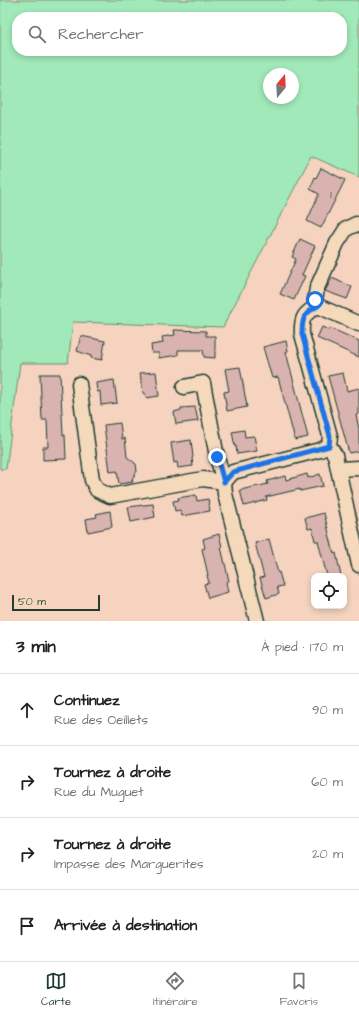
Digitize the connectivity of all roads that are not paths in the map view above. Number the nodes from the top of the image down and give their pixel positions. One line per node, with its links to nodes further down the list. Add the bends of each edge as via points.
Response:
1 (359, 225): 2 (street, via 346,229 337,243 318,288 315,300)
2 (318, 306): 3 (street); 6 (street, via 308,311 302,323 302,334 330,436)
3 (359, 324)
4 (79, 384): 9 (street, via 92,480 97,490 110,496 203,479)
5 (184, 387): 9 (street, via 203,383)
6 (329, 446): 8 (street, via 335,455); 9 (street, via 233,472)
7 (359, 468): 8 (street)
8 (338, 469): 10 (street)
9 (224, 482): 11 (street, via 234,535)
10 (359, 565)
11 (257, 621)

